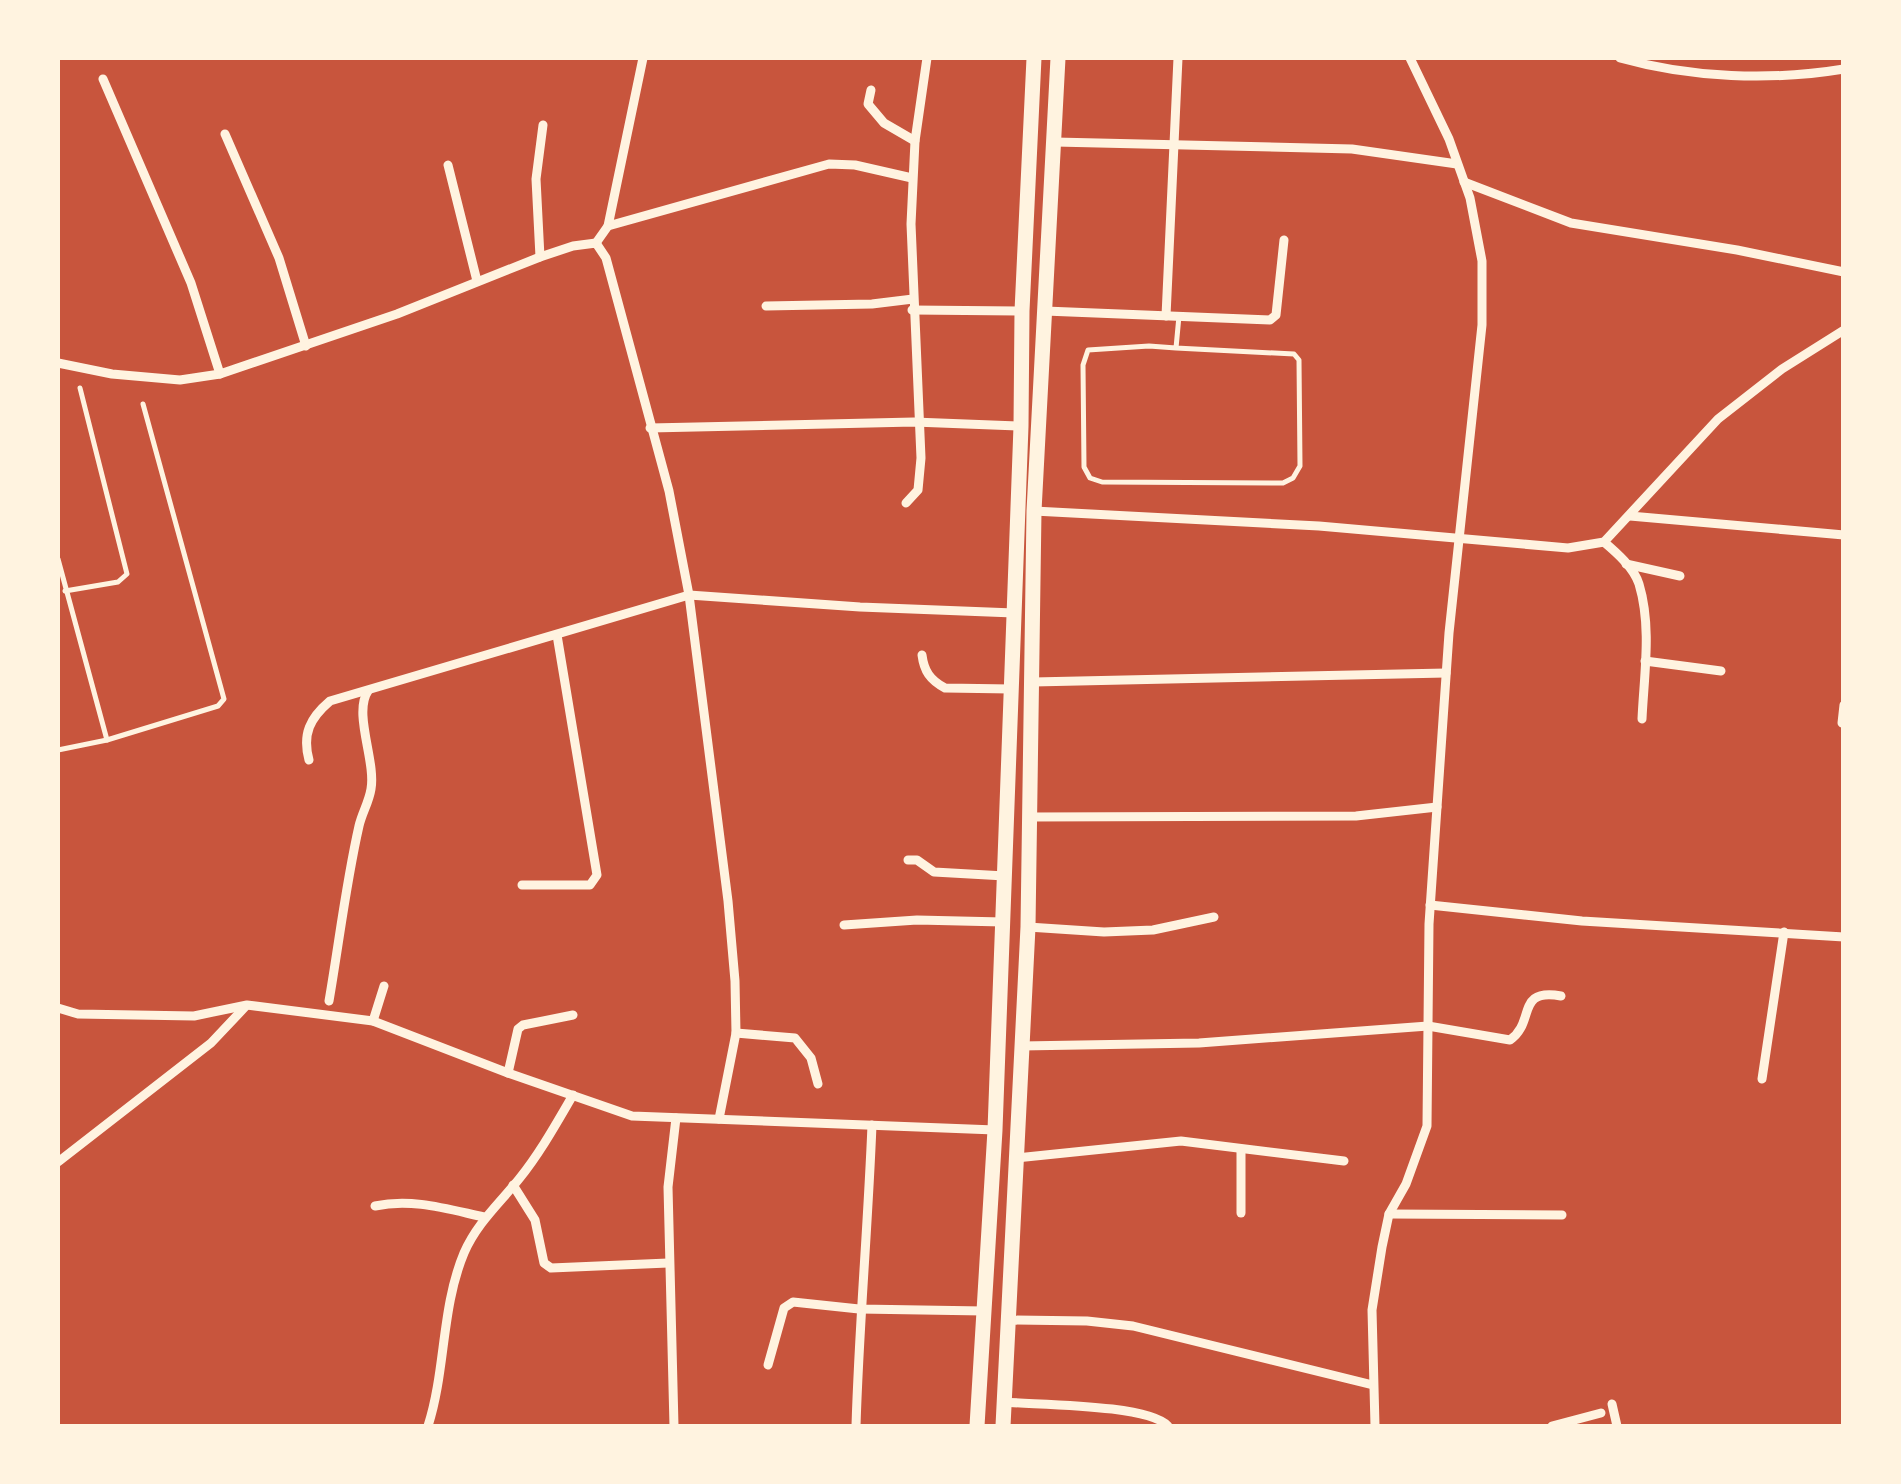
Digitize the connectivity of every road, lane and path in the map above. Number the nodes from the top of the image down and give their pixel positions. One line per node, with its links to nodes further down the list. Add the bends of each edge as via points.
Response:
1 (643, 58): 20 (street)
2 (927, 58): 13 (street)
3 (1034, 58): 28 (highway)
4 (1058, 58): 14 (highway)
5 (1178, 58): 15 (street)
6 (1410, 58): 16 (street)
7 (1620, 58): 8 (street, via 1747,76)
8 (1844, 69)
9 (102, 79): 36 (street, via 191,283)
10 (871, 90): 13 (street, via 874,115)
11 (543, 125): 23 (street, via 536,179)
12 (225, 134): 33 (street, via 279,258)
13 (915, 141): 18 (street)
14 (1054, 142): 15 (street); 29 (highway)
15 (1175, 145): 16 (street, via 1352,150); 30 (street)
16 (1458, 164): 19 (street)
17 (448, 165): 25 (street)
18 (912, 178): 20 (street, via 828,164); 26 (street)
19 (1464, 182): 24 (street, via 1571,223); 46 (street, via 1482,261 1482,325)
20 (608, 226): 22 (street)
21 (1284, 240): 31 (street, via 1274,318)
22 (596, 243): 23 (street); 41 (street, via 606,258)
23 (540, 257): 25 (street)
24 (1844, 272)
25 (476, 281): 33 (street)
26 (913, 305): 27 (street); 28 (street); 39 (street)
27 (766, 306)
28 (1022, 311): 40 (highway)
29 (1045, 312): 30 (street); 43 (highway)
30 (1166, 316): 31 (street)
31 (1179, 316): 34 (lane)
32 (1844, 330): 44 (street, via 1718,419)
33 (306, 346): 36 (street)
34 (1176, 348): 34 (lane, via 1294,354 1300,466 1293,478 1090,478 1084,466 1088,350)
35 (58, 363): 36 (street, via 180,380)
36 (220, 374)
37 (80, 388): 51 (lane, via 127,574 118,582)
38 (143, 404): 65 (lane, via 224,700)
39 (918, 422): 40 (street); 41 (street); 42 (street, via 918,490)
40 (1021, 426): 53 (highway)
41 (650, 428): 52 (street)
42 (906, 503)
43 (1034, 510): 46 (street); 59 (highway)
44 (1630, 516): 45 (street); 47 (street)
45 (1844, 535)
46 (1459, 540): 47 (street, via 1568,548); 58 (street)
47 (1604, 542): 49 (street)
48 (58, 559): 51 (lane)
49 (1626, 564): 50 (street); 56 (street, via 1639,582)
50 (1680, 576)
51 (65, 591): 65 (lane)
52 (689, 594): 53 (street); 54 (street); 88 (street, via 728,901)
53 (1014, 613): 61 (highway)
54 (557, 635): 60 (street); 72 (street, via 597,875 590,885)
55 (922, 655): 61 (street, via 924,670 945,688)
56 (1645, 661): 57 (street); 63 (street)
57 (1720, 671)
58 (1446, 673): 59 (street); 68 (street)
59 (1033, 682): 69 (highway)
60 (370, 689): 67 (street, via 330,701 312,716); 82 (street, via 362,713 372,788 359,823)
61 (1011, 689): 71 (highway)
62 (1844, 705): 64 (street)
63 (1642, 718)
64 (1842, 722)
65 (107, 740): 66 (lane)
66 (58, 750)
67 (309, 760)
68 (1437, 807): 69 (street, via 1356,816); 73 (street)
69 (1031, 817): 77 (highway)
70 (908, 860): 71 (street, via 934,872)
71 (1004, 876): 75 (highway)
72 (522, 885)
73 (1430, 905): 78 (street); 87 (street)
74 (1214, 917): 77 (street, via 1120,932)
75 (1003, 922): 76 (street); 97 (highway)
76 (844, 924)
77 (1028, 928): 89 (highway)
78 (1784, 932): 79 (street); 91 (street)
79 (1844, 937)
80 (384, 986): 86 (street)
81 (1561, 996): 87 (street, via 1534,998 1510,1040)
82 (329, 1001)
83 (247, 1005): 84 (street, via 194,1016); 86 (street); 101 (street, via 211,1043)
84 (58, 1008)
85 (572, 1016): 90 (street, via 522,1025)
86 (373, 1021): 90 (street)
87 (1428, 1026): 89 (street, via 1199,1043); 105 (street, via 1426,1126)
88 (736, 1033): 92 (street, via 794,1038 811,1058); 95 (street)
89 (1021, 1046): 99 (highway)
90 (508, 1073): 93 (street)
91 (1762, 1079)
92 (818, 1084)
93 (572, 1095): 94 (street, via 632,1116); 102 (street)
94 (676, 1118): 95 (street); 108 (street)
95 (719, 1119): 96 (street)
96 (872, 1125): 97 (street); 109 (street)
97 (995, 1130): 110 (highway)
98 (1241, 1150): 99 (street, via 1164,1142); 100 (street); 104 (street)
99 (1016, 1158): 111 (highway)
100 (1344, 1161)
101 (58, 1162)
102 (513, 1186): 107 (street); 108 (street, via 551,1268)
103 (376, 1206): 107 (street, via 414,1202)
104 (1241, 1213)
105 (1390, 1214): 106 (street); 113 (street, via 1372,1310)
106 (1562, 1215)
107 (484, 1217): 117 (street, via 454,1280)
108 (668, 1263): 118 (street)
109 (859, 1309): 110 (street); 112 (street, via 788,1304); 119 (street)
110 (984, 1312): 120 (highway)
111 (1007, 1320): 113 (street, via 1133,1326); 114 (highway)
112 (768, 1366)
113 (1373, 1385): 123 (street)
114 (1004, 1402): 121 (highway); 122 (street, via 1126,1411)
115 (1612, 1404): 125 (street)
116 (1601, 1414): 124 (street)
117 (428, 1426)
118 (674, 1426)
119 (856, 1426)
120 (977, 1426)
121 (1003, 1426)
122 (1168, 1426)
123 (1375, 1426)
124 (1552, 1426)
125 (1618, 1426)

